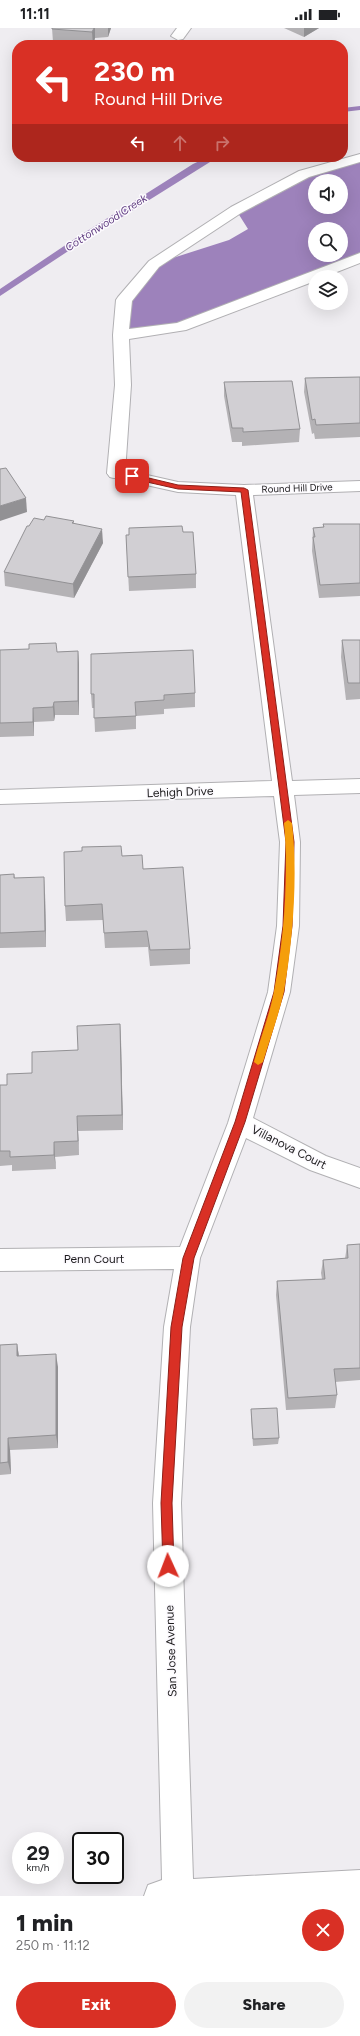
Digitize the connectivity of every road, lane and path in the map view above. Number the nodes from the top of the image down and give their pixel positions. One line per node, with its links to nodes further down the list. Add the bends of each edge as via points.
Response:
1 (360, 158): 2 (street)
2 (348, 161)
3 (346, 162): 5 (street, via 304,174 236,210 154,264 124,300)
4 (360, 258): 5 (street, via 180,327)
5 (121, 336): 7 (street, Round Hill Drive, via 123,385 116,473 178,487)
6 (360, 486): 7 (street, Round Hill Drive)
7 (244, 490): 9 (street, San Jose Avenue)
8 (360, 786): 9 (street, Lehigh Drive)
9 (284, 788): 10 (street, Lehigh Drive); 11 (street, San Jose Avenue, via 290,842 287,934 279,992)
10 (0, 797)
11 (240, 1122): 12 (street, Villanova Court, via 318,1164); 13 (street, San Jose Avenue)
12 (360, 1178)
13 (188, 1258): 14 (street, Penn Court); 16 (street, San Jose Avenue, via 177,1327 167,1503)
14 (0, 1260)
15 (360, 1885): 16 (street)
16 (172, 1896)

